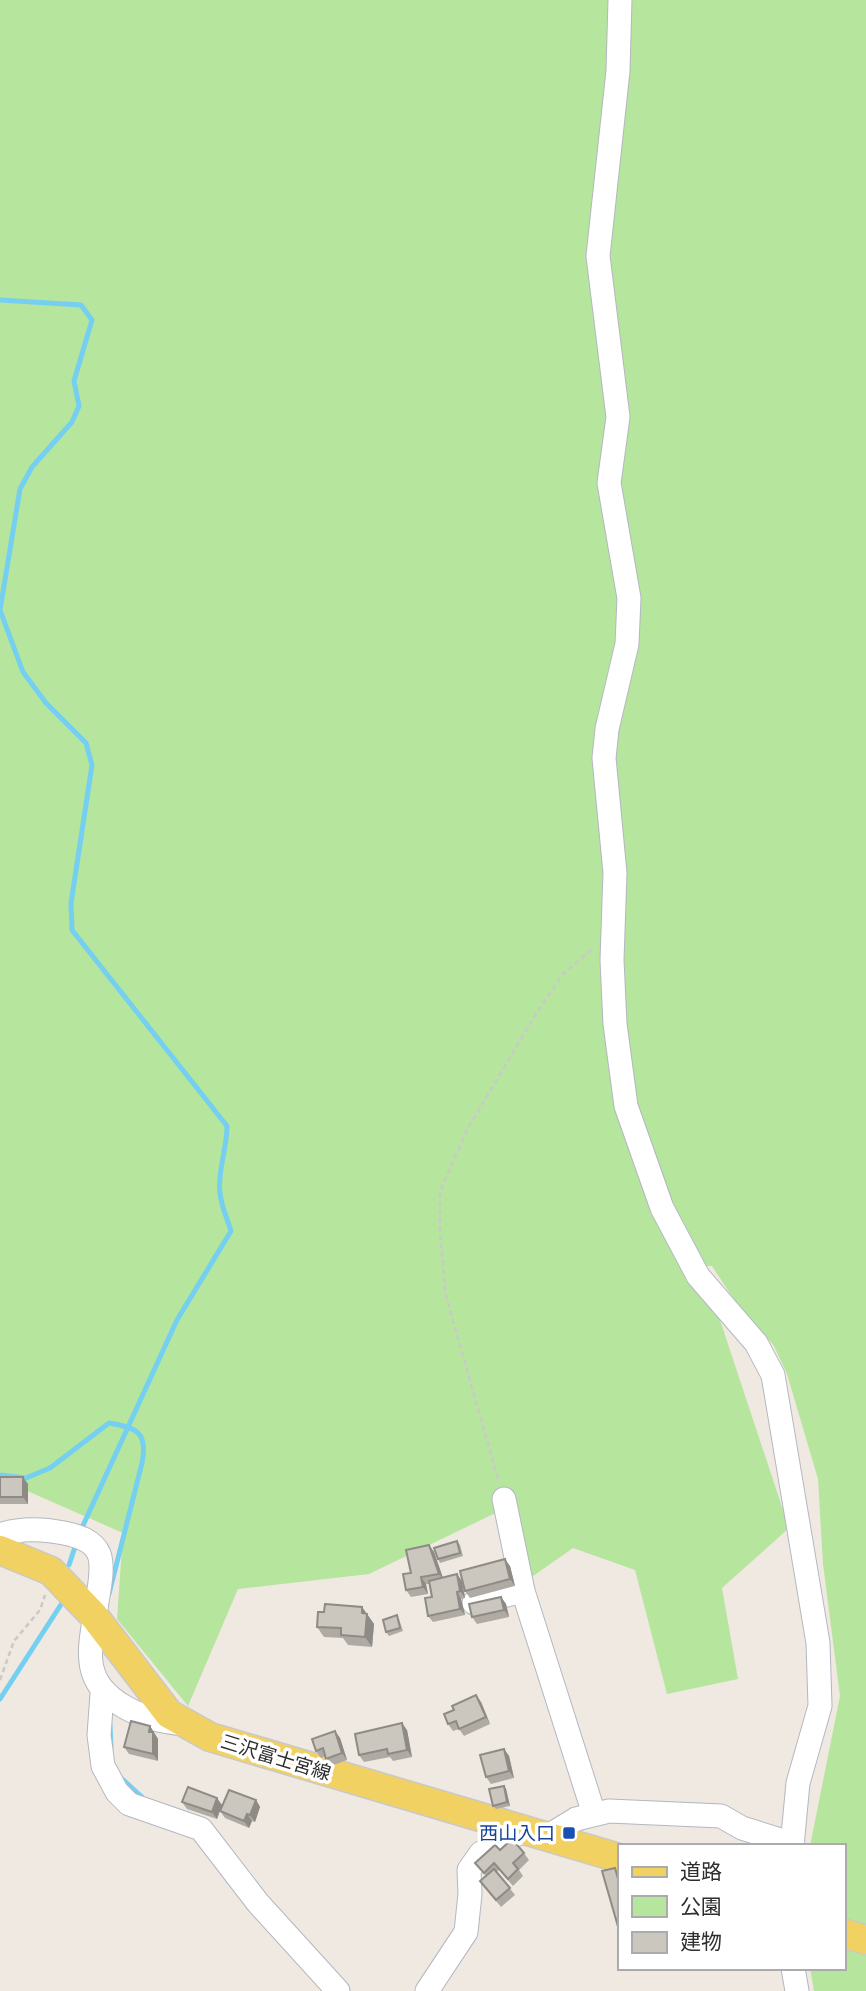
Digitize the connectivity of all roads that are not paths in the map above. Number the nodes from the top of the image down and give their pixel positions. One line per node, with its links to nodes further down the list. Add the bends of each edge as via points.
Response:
1 (620, 0): 13 (street, via 618,71 598,256 618,417 609,483 629,598 627,644 604,758 615,873 615,1024 626,1106 662,1208 698,1276 756,1343 773,1375 818,1643 820,1706 799,1783)
2 (504, 1499): 5 (street)
3 (0, 1535): 7 (street, via 31,1530 78,1537 99,1555)
4 (0, 1550): 7 (main road, 三沢富士宮線, via 51,1570)
5 (523, 1591): 6 (street); 10 (street)
6 (474, 1603)
7 (94, 1616): 8 (street, via 90,1662); 9 (main road, 三沢富士宮線, via 169,1714)
8 (102, 1694): 9 (street, via 134,1713); 18 (street, via 99,1735 103,1766 117,1793 129,1804 201,1829 258,1903)
9 (184, 1724): 11 (main road, 三沢富士宮線, via 210,1737)
10 (594, 1814): 11 (street); 12 (street, via 721,1816)
11 (534, 1835): 14 (main road, 三沢富士宮線); 19 (street, via 481,1853 468,1870 466,1932)
12 (790, 1844)
13 (793, 1844)
14 (618, 1858)
15 (845, 1934): 16 (main road)
16 (866, 1940)
17 (793, 1970): 20 (street)
18 (338, 1991)
19 (427, 1991)
20 (797, 1991)

